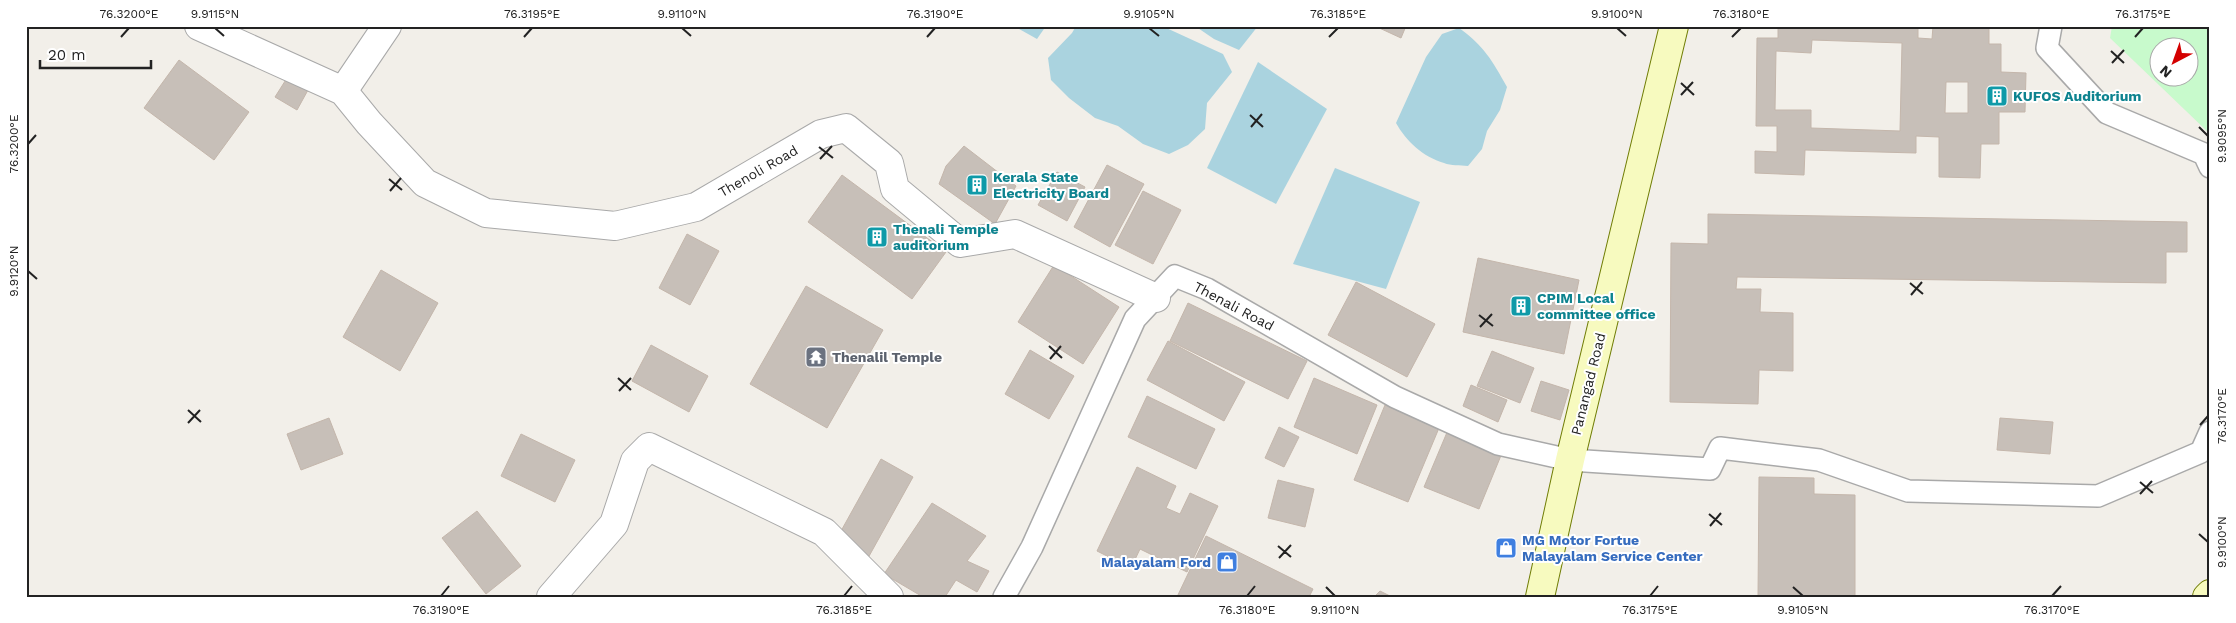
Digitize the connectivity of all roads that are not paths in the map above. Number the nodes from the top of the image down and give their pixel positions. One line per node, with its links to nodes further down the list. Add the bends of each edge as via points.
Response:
1 (199, 26): 5 (street)
2 (387, 26): 5 (street)
3 (1674, 26): 9 (main road, Panangad Road)
4 (2051, 26): 6 (lane, via 2047,48 2107,113 2204,154)
5 (343, 91): 7 (street, Thenoli Road, via 425,183 486,213 615,226 696,207 821,134 846,128 888,163 894,189 960,243 1015,234)
6 (2210, 167)
7 (1156, 298): 9 (lane, Thenali Road, via 1175,276 1183,279 1207,289 1395,397 1498,444); 13 (lane, Thenali Road, via 1135,319 1032,547)
8 (2210, 432): 9 (lane, via 2201,452 2098,496 1908,491 1819,460 1720,448 1710,469)
9 (1570, 460): 14 (main road, Panangad Road)
10 (2210, 594): 15 (main road)
11 (551, 597): 12 (street, via 614,524 635,461 649,447 824,532)
12 (890, 597)
13 (1004, 597)
14 (1540, 597)
15 (2207, 597)

